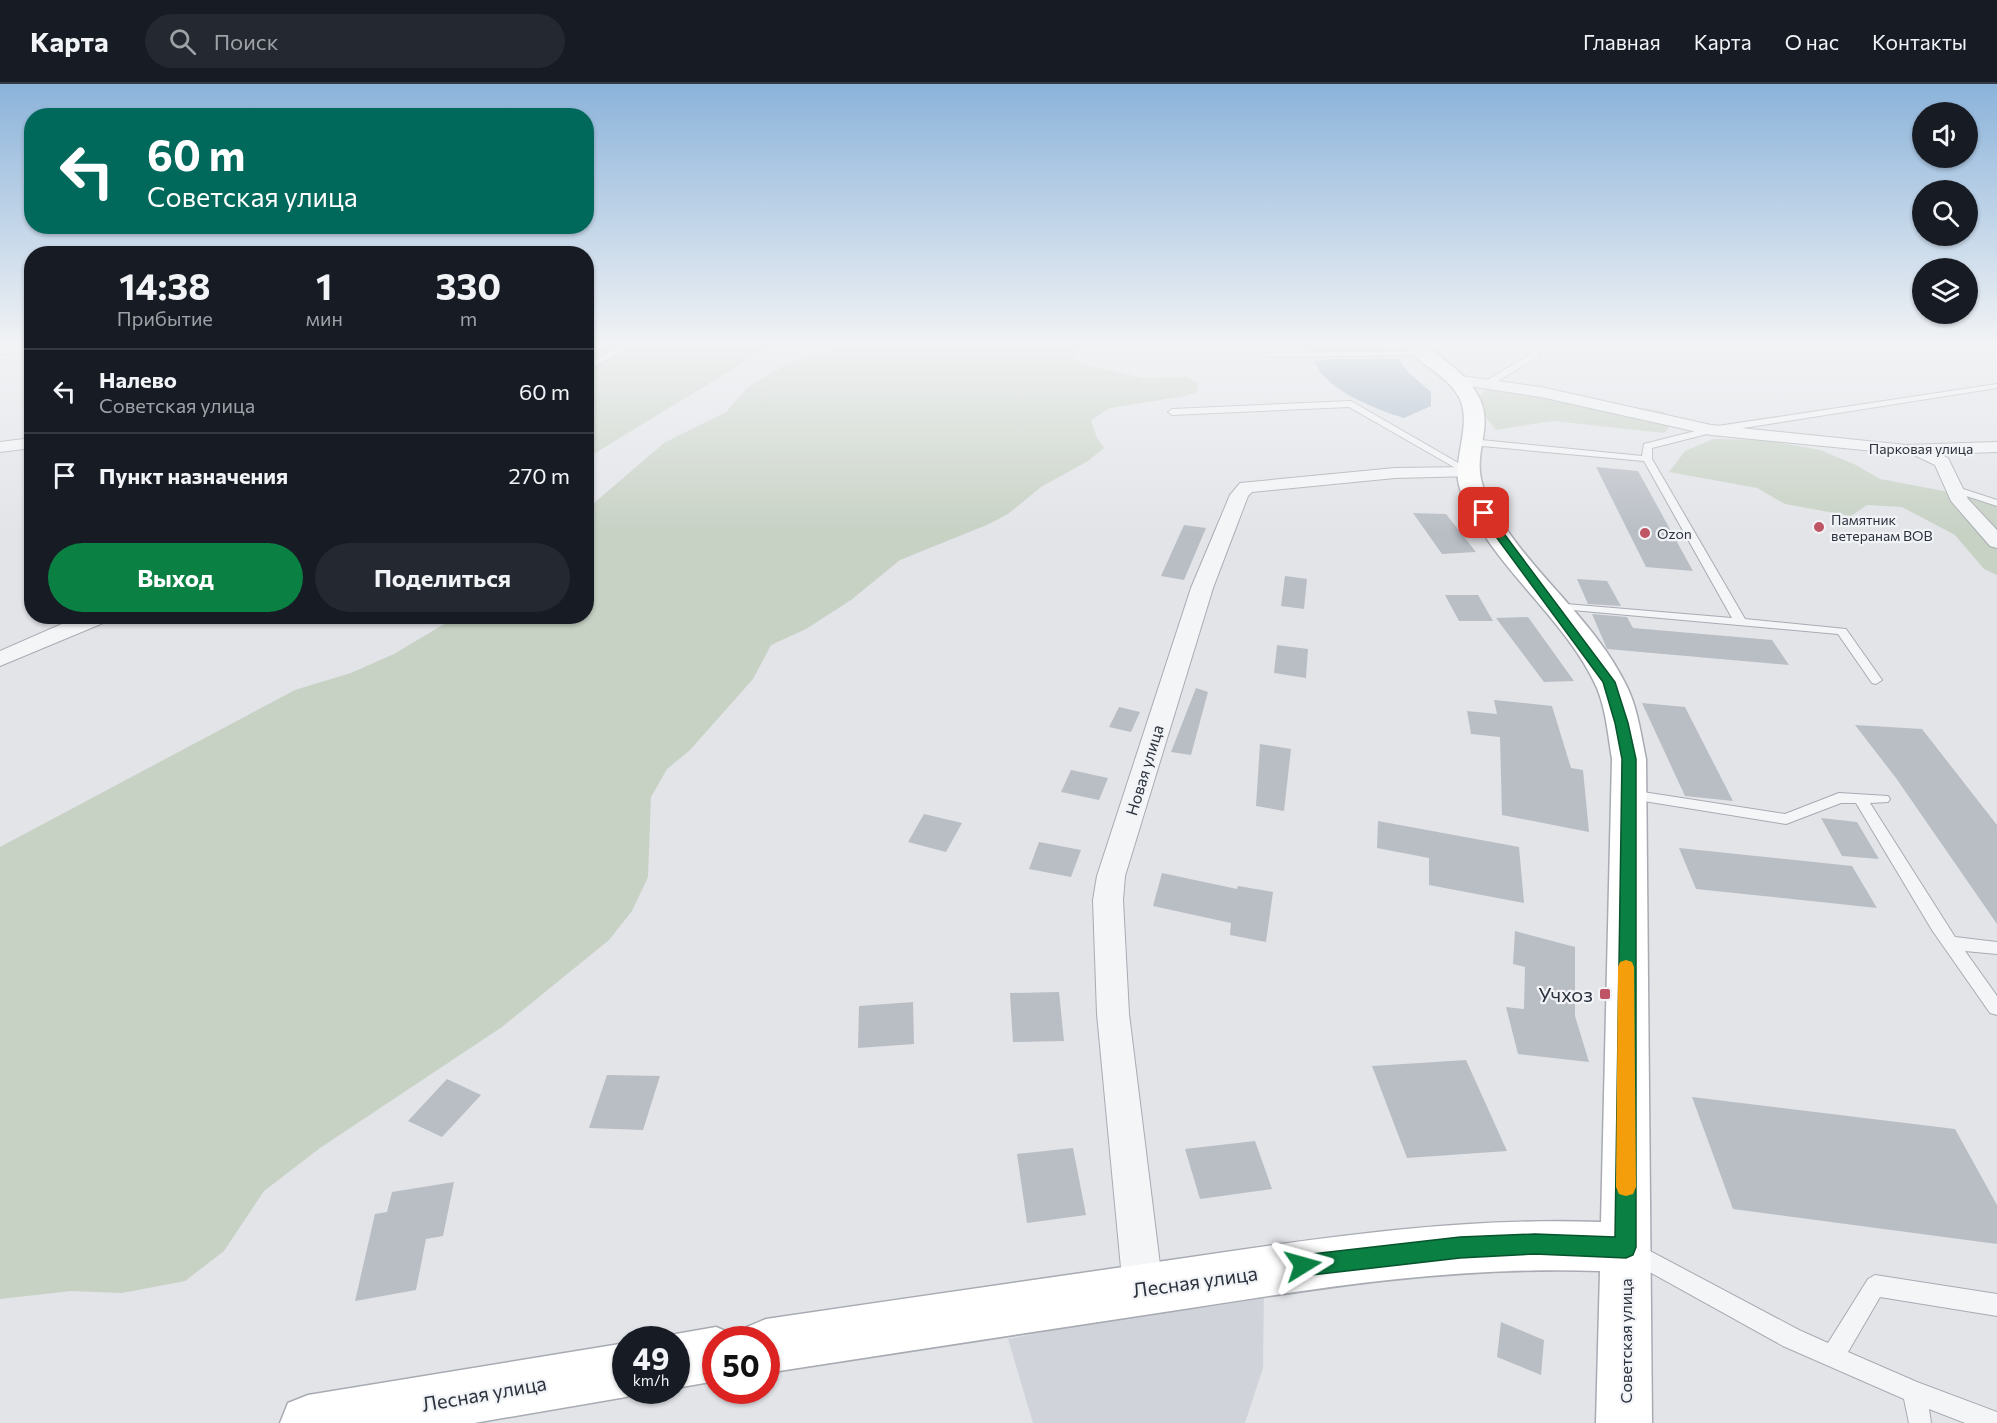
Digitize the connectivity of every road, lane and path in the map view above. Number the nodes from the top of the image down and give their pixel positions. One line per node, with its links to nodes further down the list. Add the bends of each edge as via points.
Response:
1 (1273, 407): 6 (lane)
2 (1359, 407): 12 (lane)
3 (1472, 407): 12 (main road)
4 (1610, 407): 7 (street, Парковая улица)
5 (1857, 407): 7 (lane)
6 (1172, 412)
7 (1711, 430): 11 (street, Парковая улица); 13 (lane, via 1647,446)
8 (24, 444): 9 (street)
9 (0, 447)
10 (1997, 447): 11 (street, Парковая улица)
11 (1920, 451): 14 (street, via 1942,462)
12 (1470, 458): 13 (lane); 17 (main road, Советская улица, via 1473,491 1484,513); 29 (street, Новая улица, via 1395,473 1246,488 1239,495 1202,588 1111,876 1108,900 1113,1014)
13 (1647, 459): 18 (lane)
14 (1954, 489): 15 (lane); 16 (street)
15 (1997, 503)
16 (1997, 542)
17 (1552, 606): 18 (lane); 22 (main road, Советская улица, via 1609,682 1629,759)
18 (1742, 623): 21 (lane, via 1842,631)
19 (81, 624): 20 (street)
20 (0, 659)
21 (1876, 680)
22 (1628, 795): 23 (lane, via 1786,819 1839,798); 28 (main road, Советская улица)
23 (1860, 798): 24 (lane); 25 (lane)
24 (1883, 800)
25 (1950, 943): 26 (lane); 27 (lane)
26 (1997, 948)
27 (1996, 1008)
28 (1626, 1247): 29 (main road, Лесная улица, via 1460,1247); 32 (lane, via 1749,1317); 36 (main road, Советская улица)
29 (1143, 1289): 31 (main road, Лесная улица)
30 (1997, 1305): 32 (lane, via 1875,1286)
31 (780, 1344)
32 (1833, 1356): 34 (lane)
33 (612, 1372): 35 (main road, Лесная улица)
34 (1914, 1392): 37 (lane); 38 (lane)
35 (308, 1423)
36 (1624, 1423)
37 (1920, 1423)
38 (1995, 1423)

